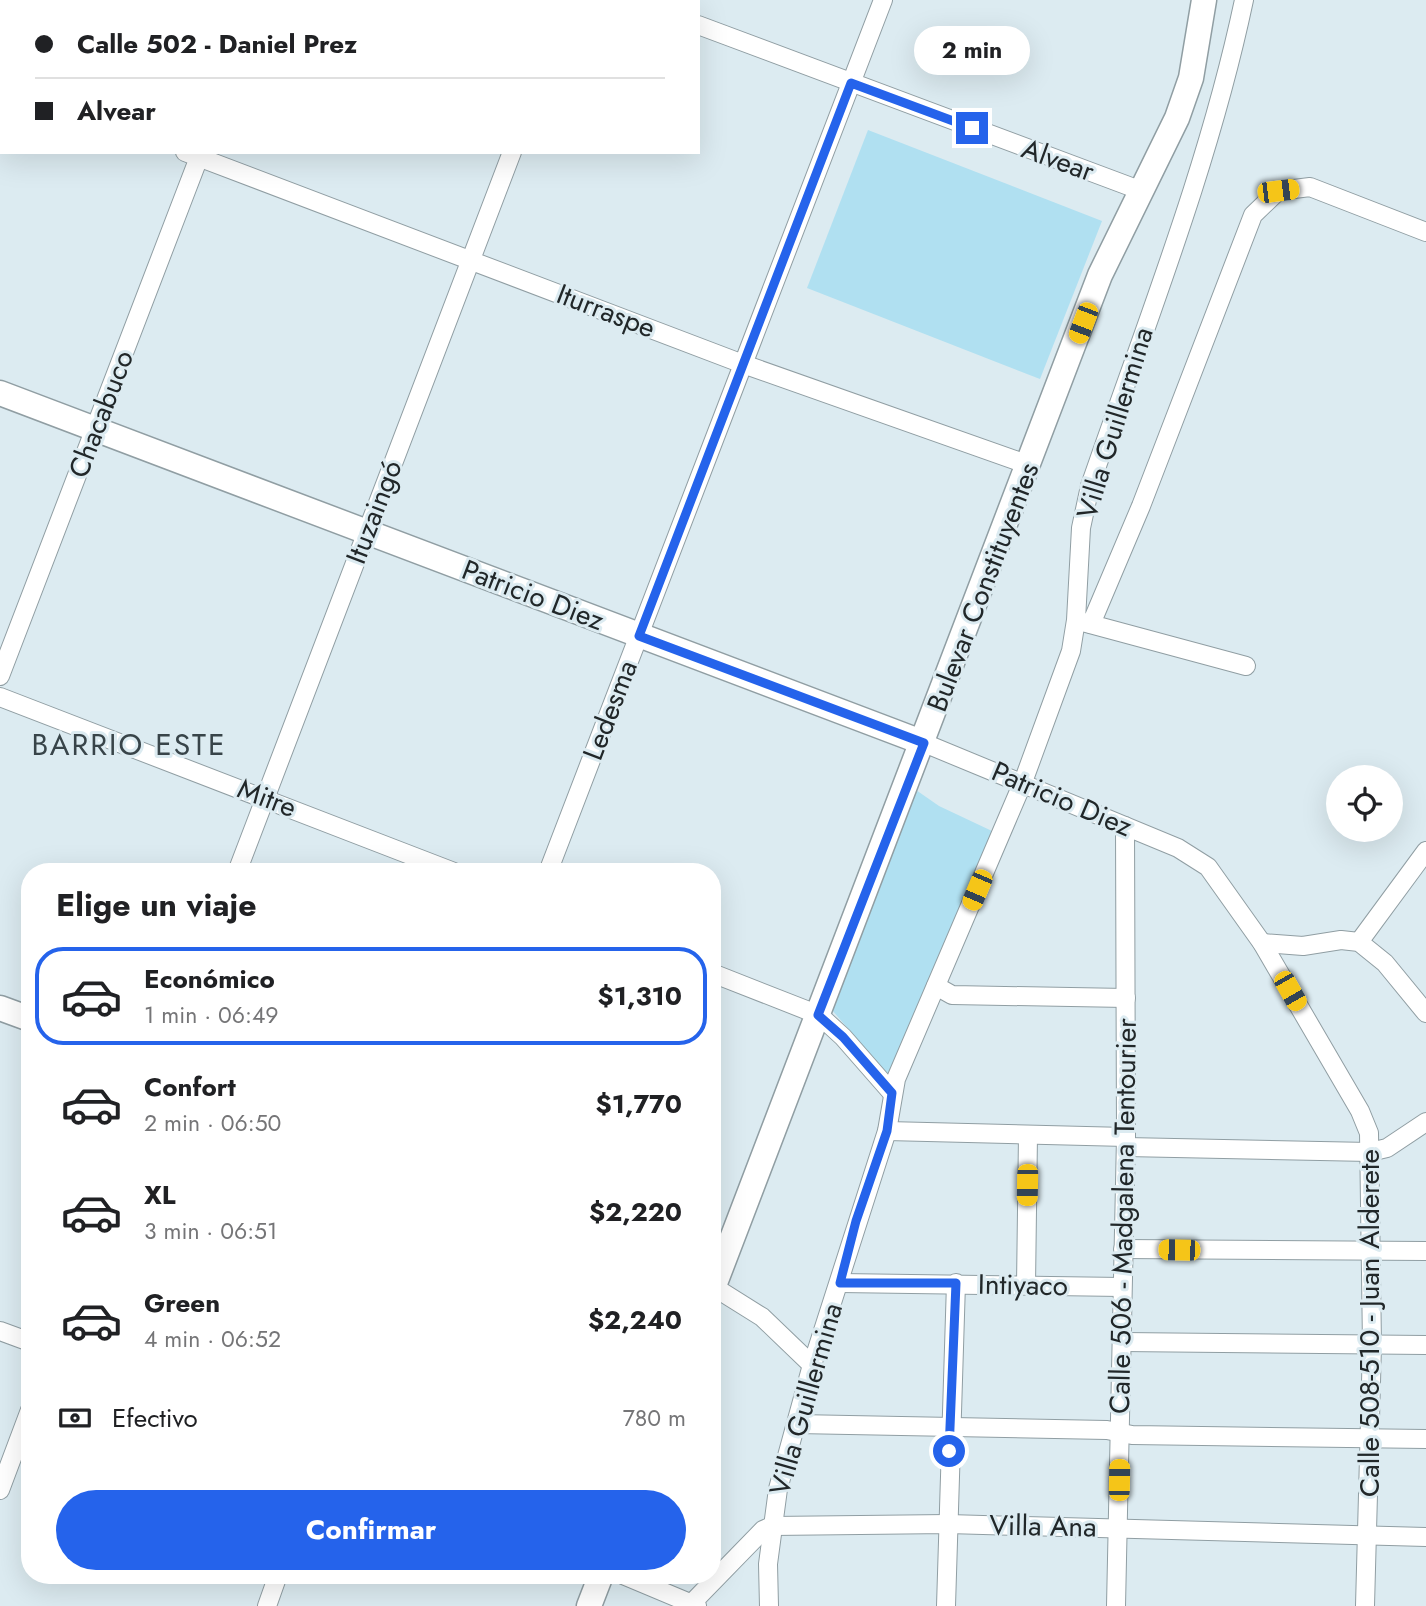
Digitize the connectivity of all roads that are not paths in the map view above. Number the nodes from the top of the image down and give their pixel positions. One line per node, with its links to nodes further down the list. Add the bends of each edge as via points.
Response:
1 (883, 0): 5 (street, Ledesma)
2 (1204, 0): 8 (street, Bulevar Constituyentes, via 1191,78)
3 (1244, 0): 16 (street, Villa Guillermina, via 1210,138 1090,486 1081,528)
4 (700, 26): 5 (street, Alvear)
5 (851, 83): 8 (street, Alvear); 11 (street, Ledesma)
6 (195, 154): 10 (street, Iturraspe); 13 (street, Chacabuco)
7 (511, 154): 10 (street, Ituzaingó)
8 (1142, 191): 14 (street, Bulevar Constituyentes, via 1100,275)
9 (1426, 232): 16 (street, via 1310,187 1278,191 1253,215 1141,506)
10 (471, 259): 11 (street, Iturraspe); 15 (street, Ituzaingó)
11 (743, 364): 14 (street, Iturraspe); 17 (street, Ledesma)
12 (0, 393): 13 (street, Patricio Diez)
13 (95, 429): 15 (street, Patricio Diez); 19 (street, Chacabuco)
14 (1029, 465): 21 (street, Bulevar Constituyentes)
15 (367, 531): 17 (street, Patricio Diez); 23 (street, Ituzaingó)
16 (1084, 622): 18 (street); 22 (street, Villa Guillermina)
17 (639, 636): 21 (street, Patricio Diez); 28 (street, Ledesma)
18 (1246, 666)
19 (0, 676)
20 (0, 696): 23 (street, Mitre)
21 (924, 743): 22 (street, Patricio Diez); 37 (street, Bulevar Constituyentes)
22 (1023, 782): 24 (street, Patricio Diez); 32 (street, Villa Guillermina)
23 (265, 798): 26 (street, Ituzaingó); 27 (street, Mitre)
24 (1125, 826): 29 (street, Patricio Diez, via 1178,848 1208,867); 33 (street, Calle 506 - Madgalena Tentourier)
25 (1426, 851): 30 (street)
26 (240, 863)
27 (431, 863)
28 (551, 863)
29 (1262, 943): 30 (street); 43 (street, Calle 508-510 - Juan Alderete, via 1367,1123)
30 (1359, 943): 35 (street, via 1385,963)
31 (721, 977): 37 (street)
32 (936, 986): 33 (street, via 952,995); 38 (street, Villa Guillermina)
33 (1126, 998): 42 (street, Calle 506 - Madgalena Tentourier)
34 (0, 1007): 36 (street)
35 (1426, 1013)
36 (21, 1015)
37 (818, 1015): 38 (street); 47 (street, Bulevar Constituyentes)
38 (892, 1093): 40 (street, Villa Guillermina)
39 (1426, 1122): 43 (street, via 1387,1148)
40 (887, 1131): 41 (street); 48 (street, Villa Guillermina)
41 (1028, 1135): 42 (street); 50 (street)
42 (1126, 1142): 43 (street); 44 (street, Calle 506 - Madgalena Tentourier)
43 (1370, 1152): 45 (street, Calle 508-510 - Juan Alderete)
44 (1123, 1249): 45 (street); 51 (street, Calle 506 - Madgalena Tentourier)
45 (1373, 1251): 46 (street); 56 (street, Calle 508-510 - Juan Alderete)
46 (1426, 1251)
47 (721, 1267)
48 (840, 1283): 49 (street, Intiyaco); 58 (street, Villa Guillermina)
49 (956, 1283): 50 (street, Intiyaco); 60 (street)
50 (1026, 1285): 51 (street, Intiyaco)
51 (1122, 1287): 55 (street, Calle 506 - Madgalena Tentourier)
52 (721, 1293): 58 (street, via 762,1317)
53 (0, 1331): 54 (street)
54 (21, 1339)
55 (1122, 1342): 56 (street); 61 (street, Calle 506 - Madgalena Tentourier)
56 (1372, 1345): 57 (street); 63 (street, Calle 508-510 - Juan Alderete)
57 (1426, 1345)
58 (812, 1365): 59 (street, Villa Guillermina)
59 (797, 1424): 60 (street); 67 (street, Villa Guillermina)
60 (949, 1426): 61 (street); 66 (street)
61 (1120, 1432): 63 (street); 68 (street, Calle 506 - Madgalena Tentourier)
62 (21, 1434): 65 (street)
63 (1370, 1438): 64 (street); 69 (street, Calle 508-510 - Juan Alderete)
64 (1426, 1439)
65 (0, 1490)
66 (948, 1524): 67 (street, Villa Ana); 68 (street, Villa Ana); 81 (street)
67 (772, 1526): 71 (street); 80 (street, Villa Guillermina)
68 (1118, 1528): 69 (street, Villa Ana); 82 (street, Calle 506 - Madgalena Tentourier)
69 (1367, 1536): 70 (street, Villa Ana); 83 (street, Calle 508-510 - Juan Alderete)
70 (1426, 1537)
71 (721, 1576)
72 (275, 1584): 78 (street)
73 (598, 1584): 79 (street)
74 (640, 1584): 76 (street)
75 (713, 1584): 77 (street)
76 (671, 1601): 77 (street)
77 (694, 1605)
78 (267, 1606)
79 (589, 1606)
80 (769, 1606)
81 (946, 1606)
82 (1116, 1606)
83 (1366, 1606)

